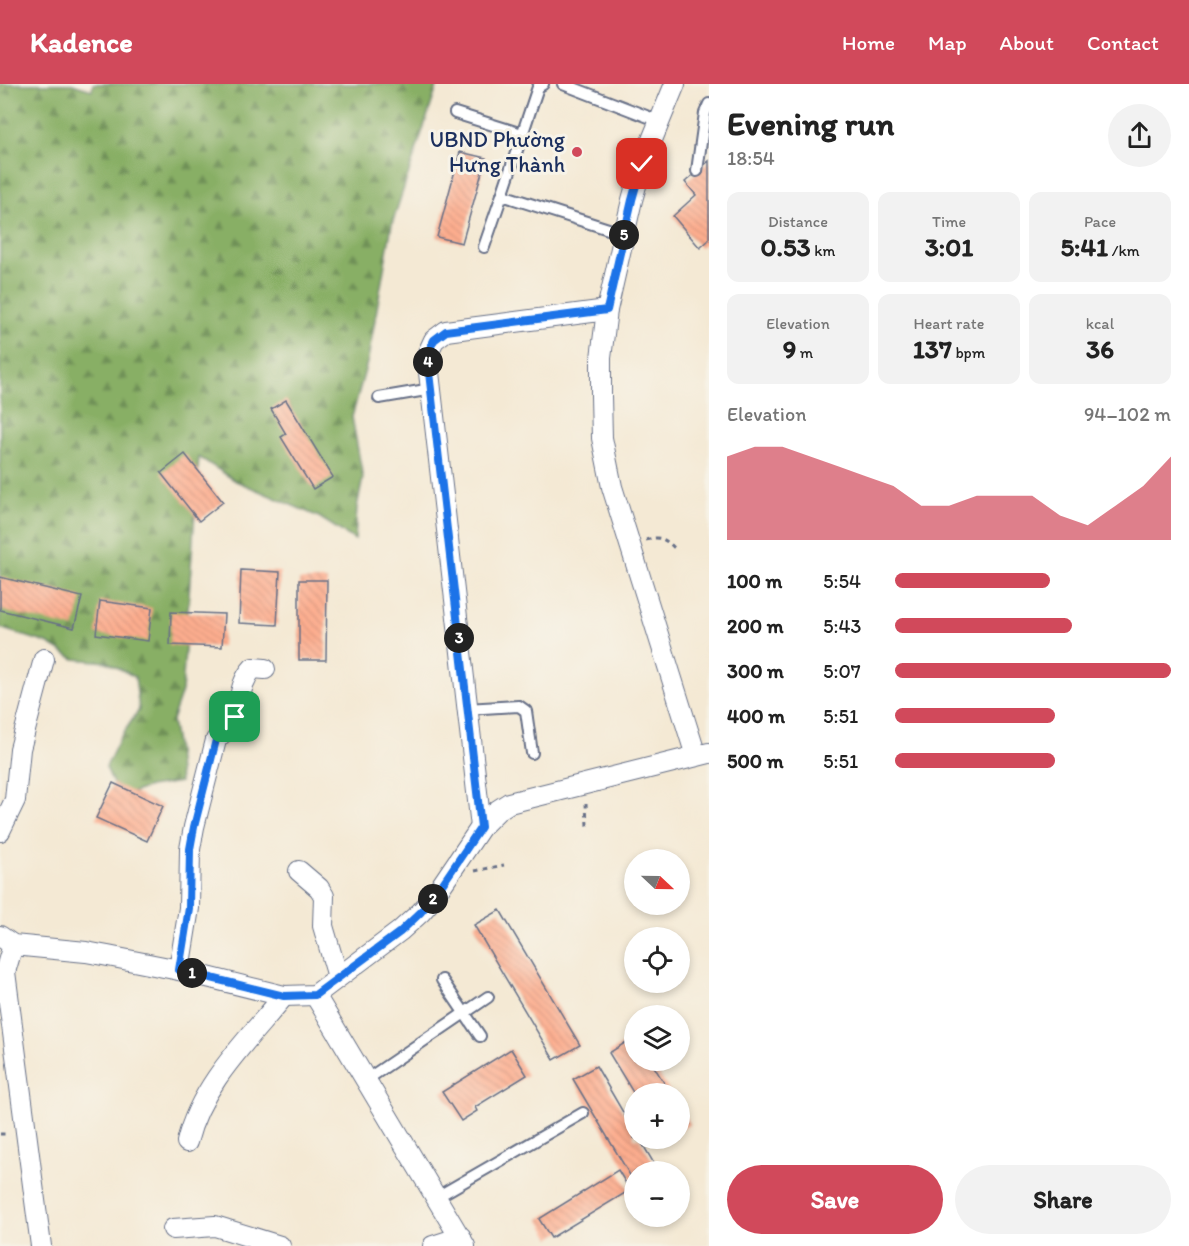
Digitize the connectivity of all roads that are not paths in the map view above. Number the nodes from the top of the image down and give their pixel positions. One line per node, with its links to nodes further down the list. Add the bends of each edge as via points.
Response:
1 (543, 84): 7 (lane, via 538,87)
2 (563, 84): 6 (lane)
3 (675, 84): 6 (street)
4 (709, 104): 8 (lane)
5 (455, 113): 7 (lane)
6 (658, 121): 10 (street)
7 (522, 134): 9 (lane)
8 (697, 171)
9 (502, 195): 10 (lane); 11 (lane)
10 (624, 234): 12 (street)
11 (484, 247)
12 (607, 310): 13 (street, via 446,331 434,340 427,355); 19 (street, via 601,358 602,438 612,488)
13 (432, 389): 14 (lane); 17 (street)
14 (378, 398)
15 (44, 659): 21 (street, via 20,749 15,800)
16 (265, 669): 24 (street, via 253,668 247,675 235,717 216,740 190,849 189,908)
17 (466, 709): 18 (lane, via 519,706 526,711); 20 (street)
18 (532, 753)
19 (702, 754): 20 (street, via 509,802)
20 (481, 827): 25 (street, via 421,912)
21 (0, 831)
22 (299, 871): 25 (street, via 324,896 323,926)
23 (6, 941): 24 (street); 38 (street, via 5,972)
24 (179, 970): 28 (street)
25 (338, 977): 27 (street)
26 (442, 980): 30 (lane)
27 (315, 995): 28 (street); 32 (street)
28 (284, 996): 34 (street, via 214,1081 191,1123)
29 (488, 997): 30 (lane)
30 (465, 1013): 31 (lane); 32 (lane)
31 (480, 1036)
32 (366, 1080): 35 (street)
33 (583, 1113): 35 (lane)
34 (187, 1142)
35 (437, 1197): 37 (street)
36 (173, 1229): 39 (street, via 215,1226)
37 (463, 1241): 40 (street)
38 (41, 1246)
39 (280, 1246)
40 (434, 1246)

